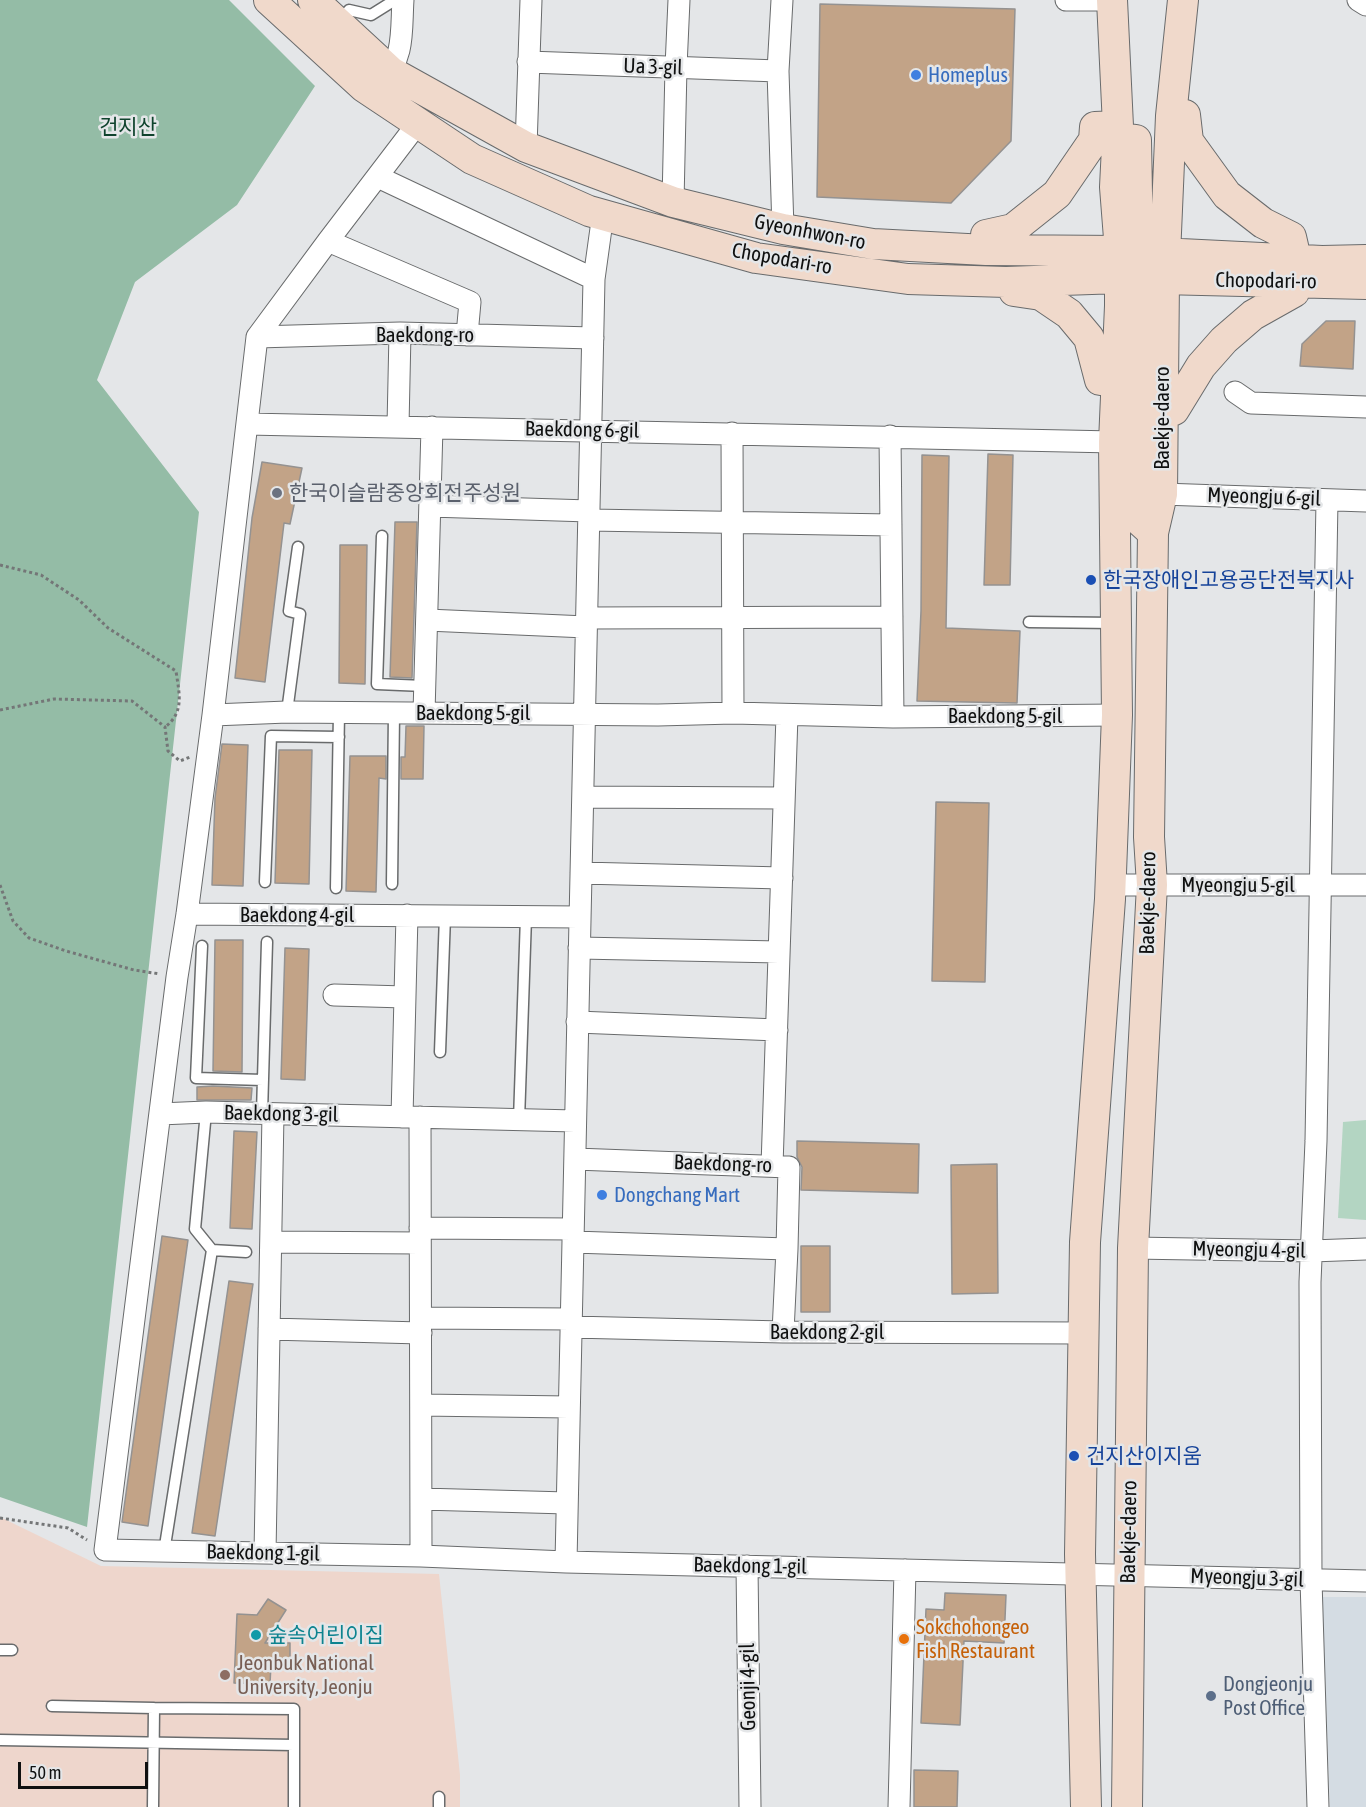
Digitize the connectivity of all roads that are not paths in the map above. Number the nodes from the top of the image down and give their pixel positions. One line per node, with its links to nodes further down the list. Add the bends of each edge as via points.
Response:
1 (269, 0): 17 (street, Chopodari-ro)
2 (313, 0): 13 (street, Gyeonhwon-ro)
3 (395, 0): 13 (lane, via 371,15 349,10)
4 (403, 0): 17 (street, via 398,58)
5 (531, 0): 14 (street)
6 (679, 0): 15 (street)
7 (782, 0): 16 (street)
8 (1066, 0): 9 (street, Baekje-daero)
9 (1100, 0): 20 (street, Baekje-daero)
10 (1183, 0): 18 (street, Baekje-daero)
11 (1358, 0): 12 (street)
12 (1366, 5)
13 (339, 23): 17 (street, Gyeonhwon-ro)
14 (528, 62): 15 (street, Ua 3-gil); 21 (street)
15 (676, 68): 16 (street, Ua 3-gil); 23 (street)
16 (778, 71): 25 (street)
17 (381, 81): 19 (street, Chopodari-ro); 21 (street, Gyeonhwon-ro)
18 (1171, 116): 29 (street, Baekje-daero); 30 (street, via 1185,115 1188,141 1227,195 1263,224 1291,237)
19 (418, 123): 22 (street); 24 (street, Chopodari-ro, via 472,159 590,212)
20 (1117, 132): 27 (street, via 1095,127 1094,140 1057,194 1013,229 986,235); 29 (street, Baekje-daero, via 1115,188)
21 (526, 147): 23 (street, Gyeonhwon-ro)
22 (378, 177): 26 (street); 31 (street)
23 (673, 202): 25 (street, Gyeonhwon-ro)
24 (603, 214): 31 (street); 32 (street, Chopodari-ro, via 756,258 908,279)
25 (783, 228): 27 (street, Gyeonhwon-ro, via 873,244)
26 (328, 241): 35 (street, via 470,302); 36 (street)
27 (986, 250): 29 (street, Gyeonhwon-ro)
28 (1366, 260): 30 (street)
29 (1141, 266): 30 (street, Chopodari-ro); 32 (street, Chopodari-ro); 38 (street, Baekje-daero); 41 (street, Baekje-daero); 56 (street, via 1140,521)
30 (1295, 271): 33 (street, Chopodari-ro); 41 (street, via 1294,292 1253,315 1224,340 1201,366 1174,410)
31 (594, 279): 37 (street)
32 (1006, 282): 38 (street, via 1007,290 1041,295 1068,314 1089,338 1100,380)
33 (1366, 284)
34 (400, 333): 35 (street, Baekdong-ro); 36 (street, Baekdong-ro); 43 (street)
35 (467, 335): 37 (street, Baekdong-ro)
36 (257, 337): 42 (street)
37 (593, 338): 45 (street)
38 (1117, 379): 48 (street, Baekje-daero)
39 (1235, 392): 40 (street, via 1251,403)
40 (1366, 407)
41 (1162, 414): 49 (street, Baekje-daero)
42 (247, 424): 43 (street, Baekdong 6-gil); 72 (street)
43 (398, 426): 44 (street, Baekdong 6-gil)
44 (432, 427): 45 (street, Baekdong 6-gil); 52 (street)
45 (591, 430): 46 (street, Baekdong 6-gil); 53 (street)
46 (732, 433): 47 (street, Baekdong 6-gil); 54 (street)
47 (890, 436): 48 (street, Baekdong 6-gil); 55 (street)
48 (1113, 442): 64 (street, Baekje-daero)
49 (1162, 494): 50 (street, Myeongju 6-gil); 56 (street, Baekje-daero)
50 (1327, 500): 51 (street, Myeongju 6-gil); 83 (street)
51 (1366, 501)
52 (430, 506): 53 (street); 61 (street)
53 (589, 515): 54 (street); 62 (street)
54 (732, 522): 55 (street); 60 (street)
55 (891, 525): 59 (street)
56 (1153, 533): 85 (street, Baekje-daero, via 1149,837)
57 (382, 536): 65 (lane, via 377,684)
58 (297, 547): 66 (lane, via 289,611 300,614)
59 (892, 617): 60 (street); 75 (street)
60 (733, 618): 62 (street); 70 (street)
61 (427, 620): 62 (street); 65 (street)
62 (587, 622): 71 (street)
63 (1029, 622): 64 (lane)
64 (1116, 623): 74 (street, Baekje-daero)
65 (424, 686): 69 (street)
66 (287, 712): 67 (street, Baekdong 5-gil); 72 (street, Baekdong 5-gil)
67 (339, 712): 68 (street, Baekdong 5-gil); 76 (lane)
68 (394, 713): 69 (street, Baekdong 5-gil); 82 (lane)
69 (424, 713): 71 (street, Baekdong 5-gil)
70 (733, 713): 71 (street, Baekdong 5-gil); 73 (street, Baekdong 5-gil)
71 (585, 714): 77 (street)
72 (213, 715): 88 (street)
73 (787, 715): 75 (street, Baekdong 5-gil); 78 (street)
74 (1116, 715): 75 (street, Baekdong 5-gil); 84 (street, Baekje-daero)
75 (893, 717)
76 (339, 737): 81 (lane, via 271,736); 87 (lane)
77 (583, 797): 78 (street); 79 (street)
78 (784, 798): 80 (street)
79 (581, 873): 80 (street); 92 (street)
80 (782, 878): 96 (street)
81 (265, 882)
82 (392, 884)
83 (1321, 884): 85 (street, Myeongju 5-gil); 86 (street, Myeongju 5-gil); 118 (street)
84 (1110, 885): 85 (street, Myeongju 5-gil); 124 (street, Baekje-daero, via 1085,1242)
85 (1152, 885): 114 (street, Baekje-daero)
86 (1366, 885)
87 (336, 888)
88 (187, 914): 89 (street, Baekdong 4-gil); 105 (street)
89 (407, 915): 90 (street, Baekdong 4-gil); 98 (street)
90 (445, 916): 91 (street, Baekdong 4-gil); 101 (lane)
91 (526, 916): 92 (street, Baekdong 4-gil); 107 (lane)
92 (580, 917): 95 (street)
93 (267, 942): 102 (lane)
94 (202, 946): 102 (lane, via 196,1078)
95 (579, 948): 96 (street); 99 (street)
96 (779, 952): 100 (street)
97 (334, 995): 98 (street)
98 (405, 997): 106 (street)
99 (578, 1022): 100 (street); 108 (street)
100 (777, 1030): 110 (street)
101 (440, 1052)
102 (263, 1080): 104 (lane)
103 (206, 1112): 104 (street, Baekdong 3-gil); 105 (street, Baekdong 3-gil); 117 (lane, via 195,1229)
104 (267, 1113): 106 (street, Baekdong 3-gil); 113 (street)
105 (160, 1114): 129 (street, Baekdong 1-gil, via 105,1550)
106 (411, 1117): 107 (street, Baekdong 3-gil); 111 (street)
107 (519, 1120): 108 (street, Baekdong 3-gil)
108 (575, 1121): 109 (street)
109 (574, 1159): 110 (street, Baekdong-ro); 112 (street)
110 (772, 1166): 115 (street, Baekdong-ro, via 789,1167)
111 (420, 1235): 112 (street); 113 (street); 121 (street)
112 (573, 1235): 115 (street); 120 (street)
113 (271, 1242): 122 (street)
114 (1133, 1248): 118 (street, Myeongju 4-gil); 136 (street, Baekje-daero)
115 (787, 1249): 123 (street, Baekdong-ro)
116 (1366, 1249): 118 (street, Myeongju 4-gil)
117 (212, 1250): 119 (lane); 129 (lane)
118 (1312, 1251): 137 (street)
119 (246, 1252)
120 (571, 1323): 121 (street); 123 (street, Baekdong 2-gil); 126 (street)
121 (421, 1326): 122 (street); 125 (street)
122 (269, 1329): 130 (street)
123 (783, 1332): 124 (street, Baekdong 2-gil)
124 (1084, 1333): 135 (street, Baekje-daero)
125 (421, 1404): 126 (street); 127 (street)
126 (569, 1407): 128 (street)
127 (421, 1499): 128 (street); 131 (street)
128 (567, 1503): 132 (street)
129 (164, 1552): 130 (street, Baekdong 1-gil)
130 (265, 1553): 131 (street, Baekdong 1-gil)
131 (421, 1556): 132 (street, Baekdong 1-gil)
132 (566, 1562): 133 (street, Baekdong 1-gil)
133 (747, 1566): 134 (street, Baekdong 1-gil); 148 (street, Geonji 4-gil)
134 (905, 1570): 135 (street, Baekdong 1-gil); 149 (street)
135 (1080, 1573): 136 (street, Myeongju 3-gil); 150 (street, Baekje-daero)
136 (1129, 1575): 137 (street, Myeongju 3-gil); 151 (street, Baekje-daero)
137 (1311, 1580): 138 (street, Myeongju 3-gil); 152 (street)
138 (1366, 1581)
139 (0, 1650): 140 (lane)
140 (12, 1650)
141 (52, 1706): 142 (lane)
142 (154, 1708): 144 (lane); 145 (lane, via 294,1710)
143 (0, 1740): 144 (lane)
144 (154, 1742): 145 (lane); 146 (lane)
145 (294, 1745): 147 (lane)
146 (153, 1807)
147 (294, 1807)
148 (750, 1807)
149 (899, 1807)
150 (1086, 1807)
151 (1127, 1807)
152 (1318, 1807)

